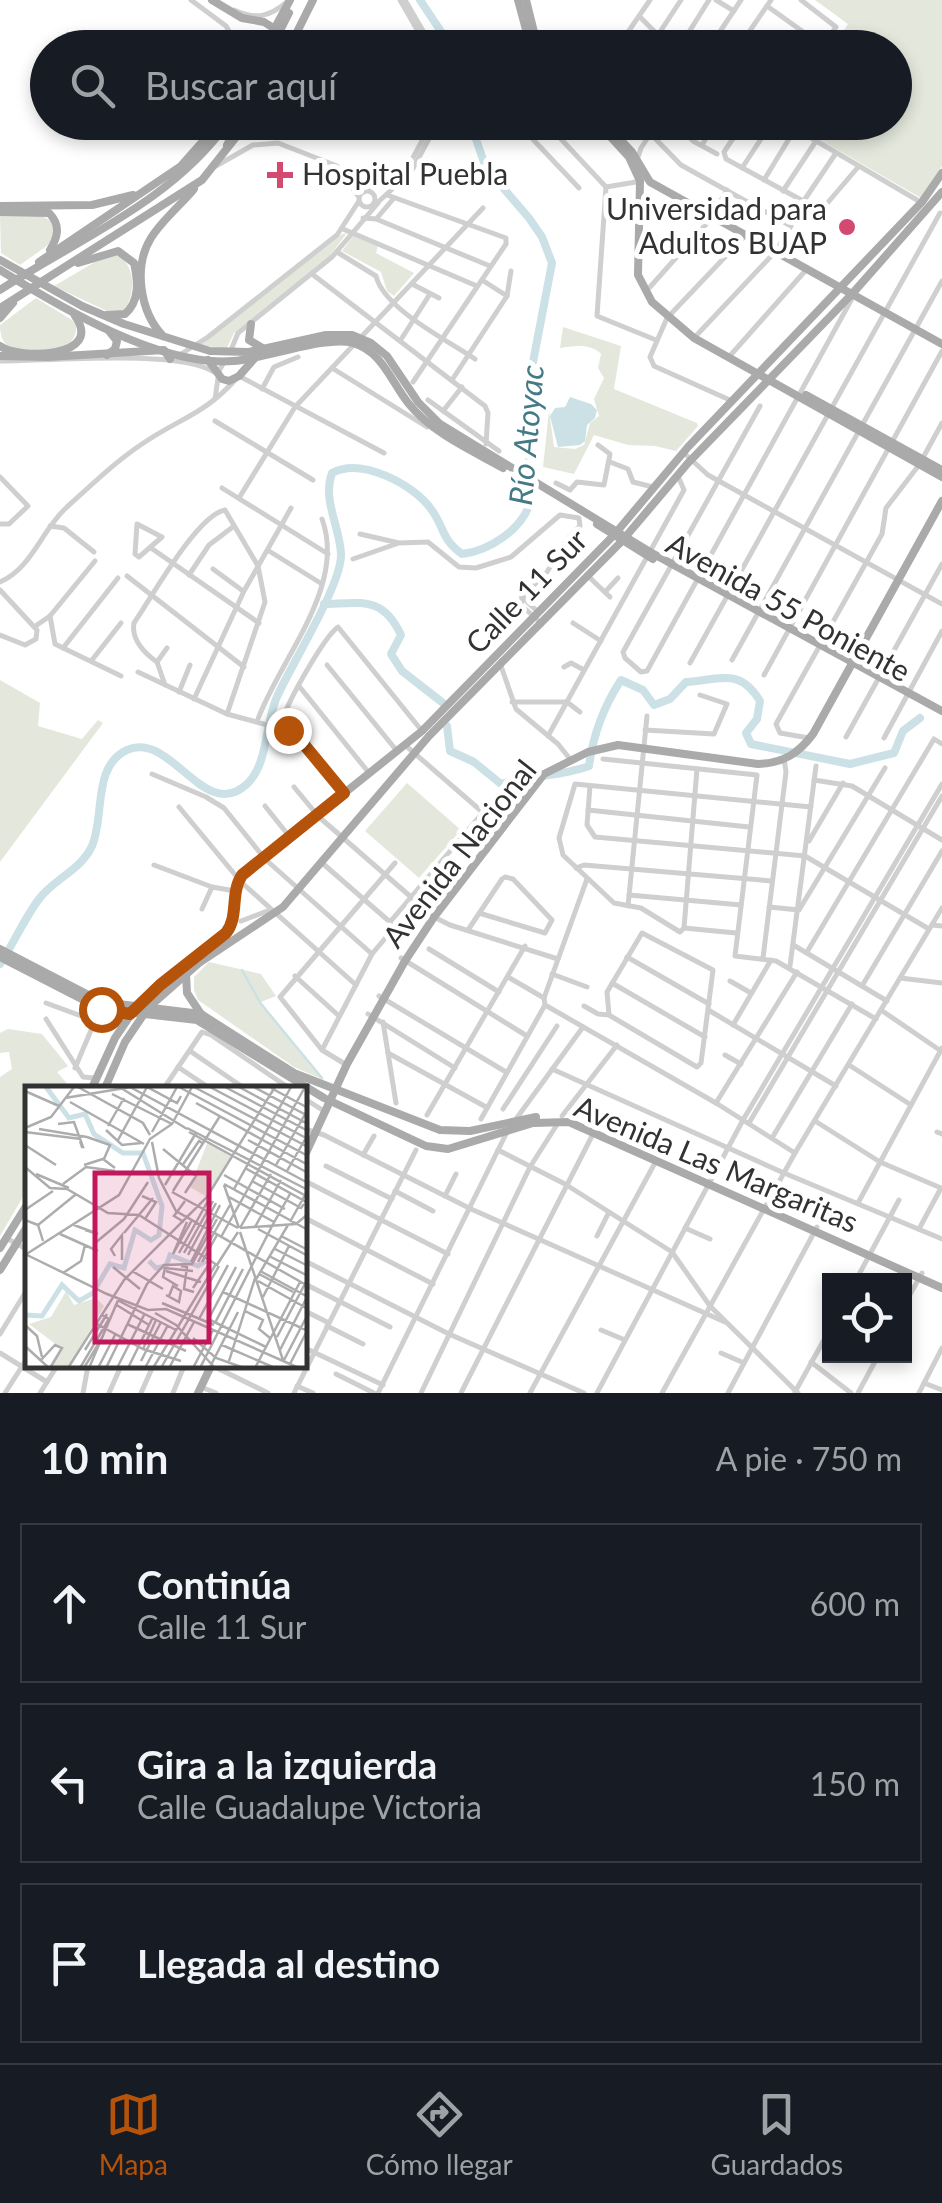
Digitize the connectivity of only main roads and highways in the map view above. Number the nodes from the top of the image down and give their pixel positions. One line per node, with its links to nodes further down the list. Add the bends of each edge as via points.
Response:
1 (216, 0): 5 (main road)
2 (292, 0): 6 (main road)
3 (313, 0): 7 (main road)
4 (522, 0): 8 (main road)
5 (275, 30)
6 (279, 30)
7 (298, 30)
8 (530, 30)
9 (204, 140): 19 (main road, via 181,166)
10 (214, 140): 26 (main road, via 163,189)
11 (229, 140): 15 (main road)
12 (234, 140): 15 (main road)
13 (615, 140): 18 (main road)
14 (618, 140): 18 (main road, via 638,160)
15 (225, 152): 17 (main road)
16 (942, 173): 28 (main road, Calle 11 Sur)
17 (202, 180): 25 (main road); 37 (main road, via 156,230 144,254 146,310)
18 (644, 180): 28 (main road); 49 (main road, via 638,275 645,293 694,338)
19 (142, 192): 21 (main road, via 92,205); 23 (main road)
20 (942, 192): 22 (main road, Calle 11 Sur)
21 (0, 209): 23 (main road, via 49,213 58,234)
22 (938, 212): 31 (main road, Calle 11 Sur)
23 (49, 253): 26 (main road)
24 (0, 260): 27 (main road)
25 (64, 268): 32 (main road, via 111,251 134,263 136,300 130,310 113,316); 33 (main road)
26 (31, 270): 29 (main road)
27 (7, 271): 30 (main road)
28 (842, 288): 31 (main road); 49 (main road, Calle 11 Sur)
29 (0, 290)
30 (47, 292): 32 (main road); 34 (main road)
31 (853, 294): 40 (main road); 50 (main road, Calle 11 Sur)
32 (82, 306): 37 (main road)
33 (1, 311)
34 (72, 312): 36 (main road); 39 (main road, via 82,332 70,349 15,353)
35 (250, 324): 41 (main road, via 249,340)
36 (108, 330): 42 (main road); 43 (main road, via 117,341)
37 (166, 339): 44 (main road)
38 (358, 341): 41 (main road, via 326,335); 45 (main road); 52 (main road, via 386,356 429,414); 54 (main road, via 420,416)
39 (0, 346)
40 (942, 347)
41 (268, 348): 44 (main road)
42 (164, 350): 43 (main road); 47 (main road); 48 (main road)
43 (107, 354): 46 (main road)
44 (229, 358): 45 (main road); 48 (main road)
45 (256, 358): 48 (main road, via 226,381)
46 (0, 359)
47 (170, 359)
48 (208, 360)
49 (757, 375): 50 (main road); 53 (main road, Calle 11 Sur)
50 (767, 380): 53 (main road, Calle 11 Sur); 55 (main road)
51 (460, 424): 52 (main road)
52 (462, 437): 54 (main road)
53 (687, 457): 58 (main road, Calle 11 Sur, via 656,484); 58 (main road, Calle 11 Sur, via 678,476)
54 (507, 467): 58 (main road, Avenida 55 Poniente)
55 (942, 474)
56 (942, 492): 59 (main road)
57 (942, 501): 59 (main road)
58 (620, 536): 60 (main road, Calle 11 Sur); 60 (main road, Calle 11 Sur); 61 (main road, Avenida 55 Poniente)
59 (897, 579): 61 (main road)
60 (541, 619): 66 (main road, Calle 11 Sur, via 414,753 298,890); 67 (main road, Calle 11 Sur, via 422,731 264,857 238,884 230,929)
61 (850, 665): 62 (main road, Avenida 55 Poniente); 76 (main road, Avenida Nacional, via 808,738 787,757 758,764 603,745 552,766 432,916)
62 (942, 714)
63 (0, 948): 65 (main road)
64 (0, 958): 65 (main road)
65 (36, 971): 68 (main road); 69 (main road, via 102,1002)
66 (186, 974): 67 (main road, Calle 11 Sur); 70 (main road, via 187,992)
67 (163, 988): 69 (main road, Calle 11 Sur)
68 (101, 1009): 69 (main road); 71 (main road, via 113,1021)
69 (139, 1011): 70 (main road, Avenida Las Margaritas); 71 (main road); 73 (main road); 74 (main road, Avenida Las Margaritas, via 198,1020)
70 (201, 1014): 76 (main road, Avenida Las Margaritas)
71 (115, 1038): 72 (main road)
72 (93, 1086)
73 (109, 1086)
74 (305, 1086)
75 (308, 1088): 77 (main road, Avenida Las Margaritas)
76 (332, 1090): 77 (main road, Avenida Nacional); 78 (main road, Avenida Las Margaritas)
77 (329, 1101): 82 (main road, Avenida Las Margaritas); 83 (main road, Avenida Nacional)
78 (396, 1114): 80 (main road, Avenida Las Margaritas); 82 (main road)
79 (561, 1118): 81 (main road, Avenida Las Margaritas); 85 (main road, Avenida Las Margaritas); 85 (main road, Avenida Las Margaritas, via 584,1122)
80 (409, 1120): 81 (main road, Avenida Las Margaritas, via 455,1132); 84 (main road)
81 (511, 1126): 84 (main road, Avenida Las Margaritas, via 448,1149)
82 (389, 1129): 84 (main road, Avenida Las Margaritas)
83 (310, 1131)
84 (404, 1136)
85 (709, 1182): 90 (main road, Avenida Las Margaritas)
86 (25, 1208): 88 (main road)
87 (25, 1229): 89 (main road)
88 (0, 1248)
89 (0, 1270)
90 (942, 1285)

